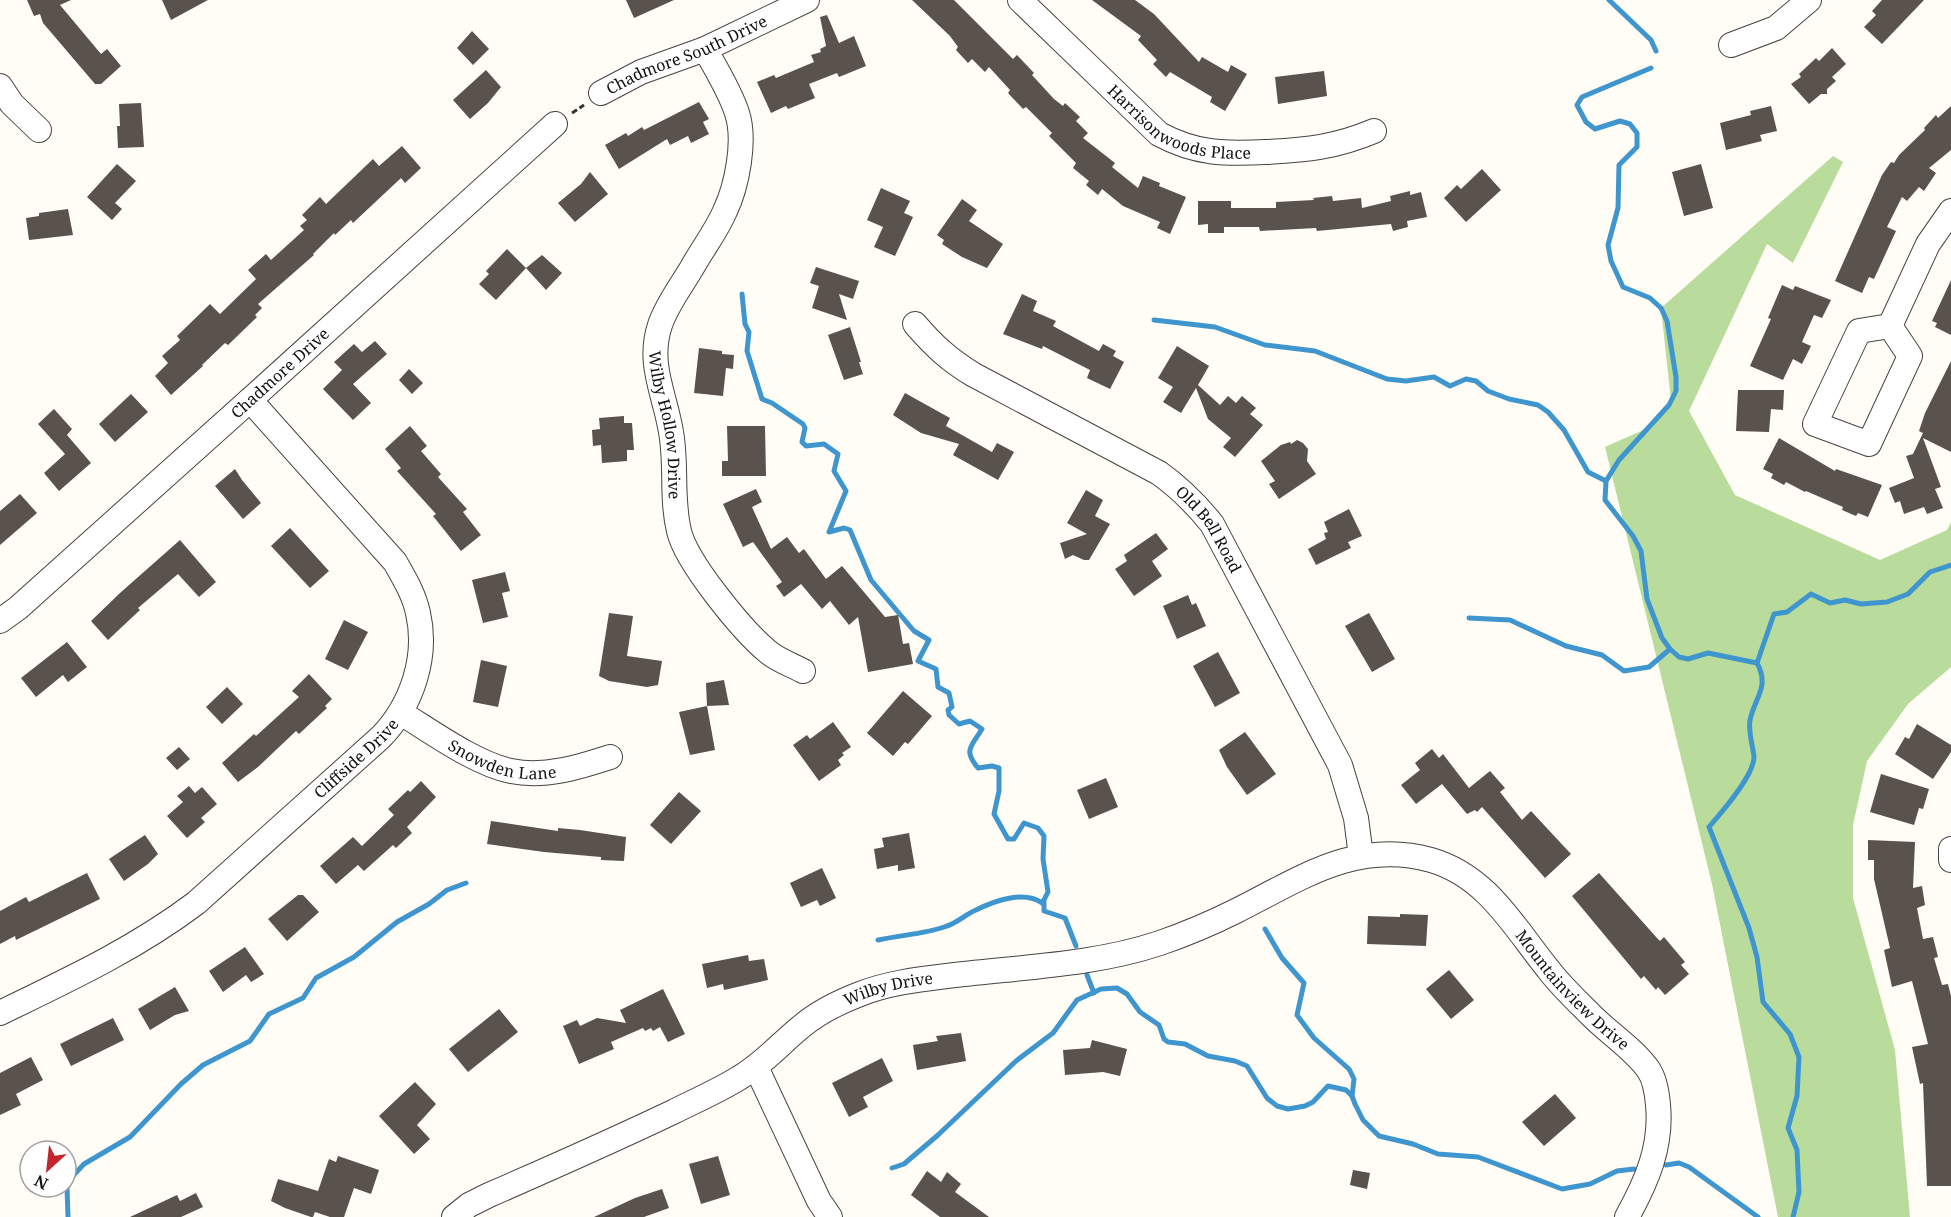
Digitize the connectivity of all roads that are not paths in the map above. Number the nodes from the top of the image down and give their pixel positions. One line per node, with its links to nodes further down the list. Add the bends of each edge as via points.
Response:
1 (807, 0): 5 (street, Chadmore South Drive)
2 (1020, 0): 10 (street, Harrisonwoods Place, via 1159,135 1176,144 1223,154 1307,150 1347,142)
3 (1809, 0): 4 (street, via 1776,28)
4 (1731, 45)
5 (705, 49): 7 (street, Chadmore South Drive, via 641,72); 16 (street, Wilby Hollow Drive, via 738,114 742,136 726,210 672,300 660,325 655,350 656,373 672,435 676,515 686,552 717,593 768,653)
6 (0, 86): 9 (street)
7 (601, 93)
8 (555, 124): 14 (street, Chadmore Drive)
9 (39, 130)
10 (1374, 131)
11 (1951, 211): 13 (street, via 1928,244)
12 (915, 324): 20 (street, Old Bell Road, via 936,349 959,366 1159,473 1198,506 1212,524 1340,765 1356,818)
13 (1890, 326): 13 (street, via 1910,356 1869,444 1815,424 1859,331)
14 (250, 400): 15 (street, Chadmore Drive); 17 (street, Cliffside Drive, via 395,562 408,585 418,613 420,658)
15 (0, 621)
16 (803, 671)
17 (401, 714): 18 (street, Snowden Lane, via 478,758 512,771 577,768); 22 (street, Cliffside Drive, via 381,737 196,903 97,966)
18 (610, 756)
19 (1951, 849): 21 (street)
20 (1361, 856): 23 (street, Wilby Drive, via 1317,869 1215,921 1158,944 1063,964 914,980 861,993 826,1008 803,1024); 26 (street, Mountainview Drive, via 1386,853 1430,859 1467,875 1511,920 1577,1002 1646,1066 1657,1094 1658,1139 1641,1192)
21 (1951, 860)
22 (0, 1013)
23 (756, 1067): 24 (street, Wilby Drive, via 729,1085 620,1138 489,1195); 25 (street)
24 (454, 1217)
25 (830, 1217)
26 (1627, 1217)

